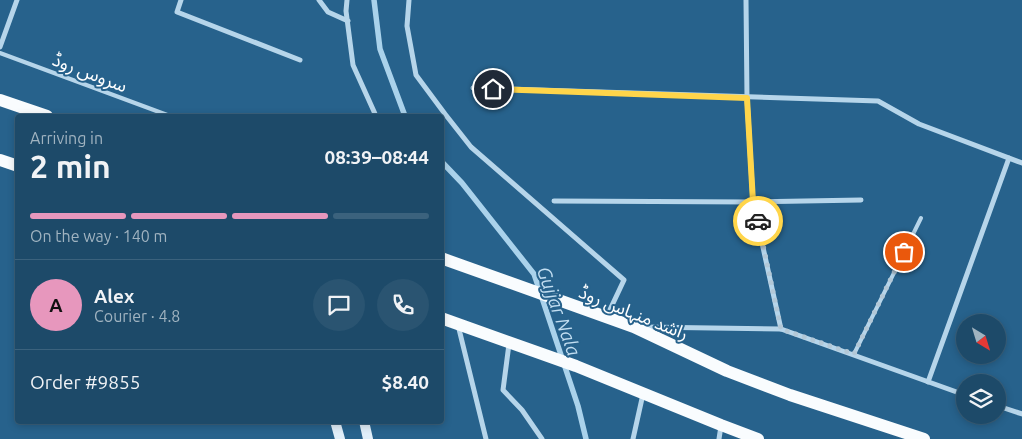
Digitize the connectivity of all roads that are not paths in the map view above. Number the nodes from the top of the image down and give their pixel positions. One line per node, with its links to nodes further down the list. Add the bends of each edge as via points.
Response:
1 (17, 0): 8 (street)
2 (181, 0): 10 (street, via 177,12)
3 (319, 0): 7 (street, via 328,12)
4 (347, 0): 7 (street)
5 (409, 0): 26 (street, via 407,26 416,75 445,114 471,147 624,280)
6 (746, 0): 12 (street)
7 (348, 22): 16 (street, via 353,65)
8 (0, 47)
9 (0, 52): 15 (lane, سروس روڈ)
10 (300, 60)
11 (474, 88): 12 (street)
12 (747, 98): 17 (street, via 878,101 919,124); 23 (street)
13 (0, 100): 14 (main road)
14 (41, 114)
15 (165, 114)
16 (375, 114)
17 (1009, 158): 19 (street); 33 (street)
18 (0, 160): 20 (main road)
19 (1022, 163)
20 (15, 165)
21 (861, 200): 23 (street)
22 (554, 201): 23 (street)
23 (753, 202): 30 (street)
24 (921, 218): 32 (lane)
25 (444, 259): 26 (main road, راشد منہاس روڈ)
26 (607, 317): 29 (main road, راشد منہاس روڈ)
27 (444, 319): 28 (main road)
28 (458, 324): 31 (main road); 43 (street)
29 (634, 327): 30 (street); 48 (main road, راشد منہاس روڈ, via 727,371)
30 (781, 329): 32 (street)
31 (509, 342): 35 (main road); 44 (street, via 503,390)
32 (854, 354): 33 (street)
33 (928, 382): 34 (street)
34 (956, 392)
35 (643, 394): 40 (main road); 45 (street)
36 (1006, 409): 37 (street)
37 (1022, 414)
38 (336, 424): 41 (main road)
39 (365, 424): 42 (main road)
40 (721, 425): 46 (street); 47 (main road)
41 (340, 439)
42 (368, 439)
43 (486, 439)
44 (542, 439)
45 (633, 439)
46 (719, 439)
47 (758, 439)
48 (924, 439)

